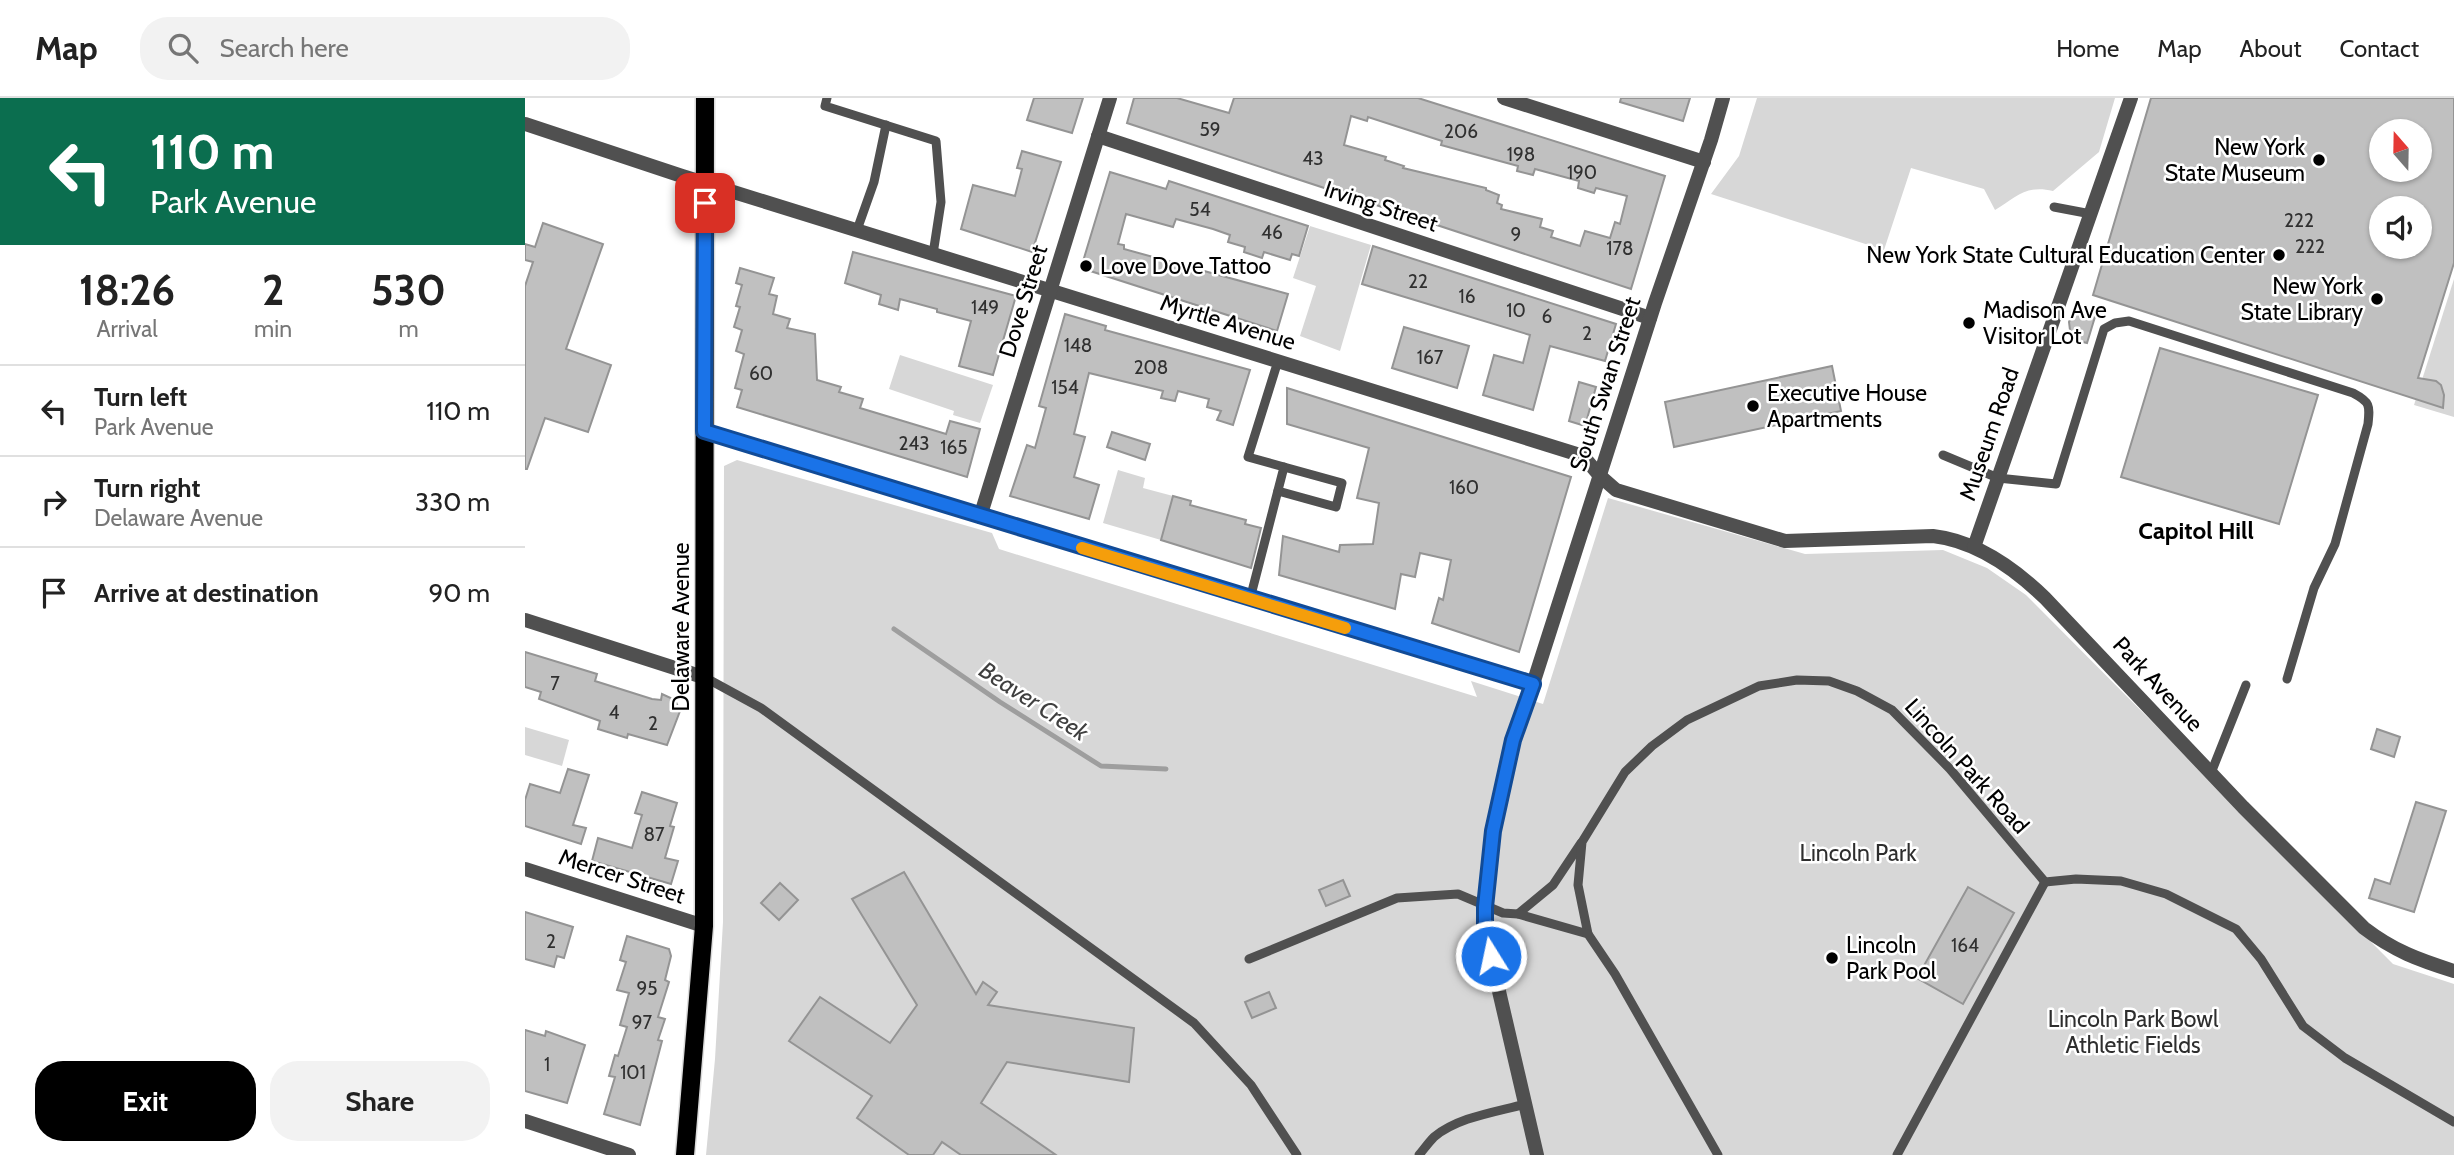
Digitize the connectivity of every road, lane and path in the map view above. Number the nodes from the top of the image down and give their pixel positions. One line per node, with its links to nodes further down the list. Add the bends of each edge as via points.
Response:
1 (705, 98): 11 (main road, Delaware Avenue)
2 (827, 98): 8 (lane, via 825,106)
3 (1109, 98): 9 (street, Dove Street)
4 (1504, 98): 10 (street)
5 (1723, 98): 10 (street, South Swan Street)
6 (2131, 98): 13 (street, Museum Road)
7 (525, 124): 11 (street, Myrtle Avenue)
8 (886, 125): 14 (lane); 15 (lane, via 936,141 941,202)
9 (1098, 136): 16 (street, Dove Street); 17 (street, Irving Street)
10 (1704, 162): 17 (street, South Swan Street)
11 (705, 183): 14 (street, Myrtle Avenue); 19 (main road, Delaware Avenue)
12 (2054, 207): 13 (lane)
13 (2091, 214): 23 (street, Museum Road)
14 (857, 230): 15 (street, Myrtle Avenue)
15 (933, 254): 16 (street, Myrtle Avenue)
16 (1050, 290): 18 (street, Myrtle Avenue); 25 (street, Dove Street)
17 (1650, 318): 22 (street, South Swan Street)
18 (1278, 361): 21 (lane, via 1248,457); 22 (street, Myrtle Avenue, via 1583,456)
19 (704, 431): 25 (street); 30 (main road, Delaware Avenue)
20 (1943, 455): 23 (lane)
21 (1285, 467): 24 (lane); 24 (lane, via 1342,483 1336,507)
22 (1600, 476): 26 (street, Myrtle Avenue, via 1616,490); 32 (street, South Swan Street)
23 (1998, 478): 27 (street, Museum Road); 31 (lane, via 2056,484 2104,329 2115,323 2129,321 2364,398 2369,407 2368,424 2335,544 2314,588)
24 (1278, 491): 28 (lane)
25 (980, 517): 28 (street)
26 (1785, 541): 27 (street, Park Avenue, via 1933,536)
27 (1974, 547): 34 (street, Park Avenue, via 2020,574)
28 (1249, 599): 32 (street)
29 (525, 620): 30 (street)
30 (706, 678): 40 (main road, Delaware Avenue); 49 (lane, via 761,708 1193,1023 1251,1085)
31 (2287, 679)
32 (1533, 684): 38 (street, South Swan Street, via 1513,740 1493,831)
33 (2246, 685): 34 (lane)
34 (2211, 773): 43 (street, Park Avenue, via 2364,928 2413,958)
35 (1582, 842): 37 (lane, Lincoln Park Road, via 1625,772 1687,720 1759,686 1829,681 1892,710 1950,769); 39 (lane, Lincoln Park Road, via 1553,885); 41 (lane, Lincoln Park Road, via 1577,885)
36 (525, 869): 40 (street, Mercer Street)
37 (2045, 882): 46 (lane, via 2120,881 2166,894 2236,929 2261,958 2303,1026 2345,1058); 53 (lane)
38 (1485, 907): 39 (lane); 42 (lane, via 1458,894 1397,898); 44 (street, South Swan Street, via 1485,931)
39 (1518, 914): 41 (lane)
40 (704, 926): 48 (main road, Delaware Avenue)
41 (1588, 934): 52 (lane, Lincoln Park Road)
42 (1249, 959)
43 (2454, 971)
44 (1525, 1104): 50 (lane, via 1449,1128); 51 (street, South Swan Street)
45 (525, 1121): 47 (street)
46 (2454, 1122)
47 (628, 1155)
48 (685, 1155)
49 (1297, 1155)
50 (1419, 1155)
51 (1537, 1155)
52 (1718, 1155)
53 (1897, 1155)

